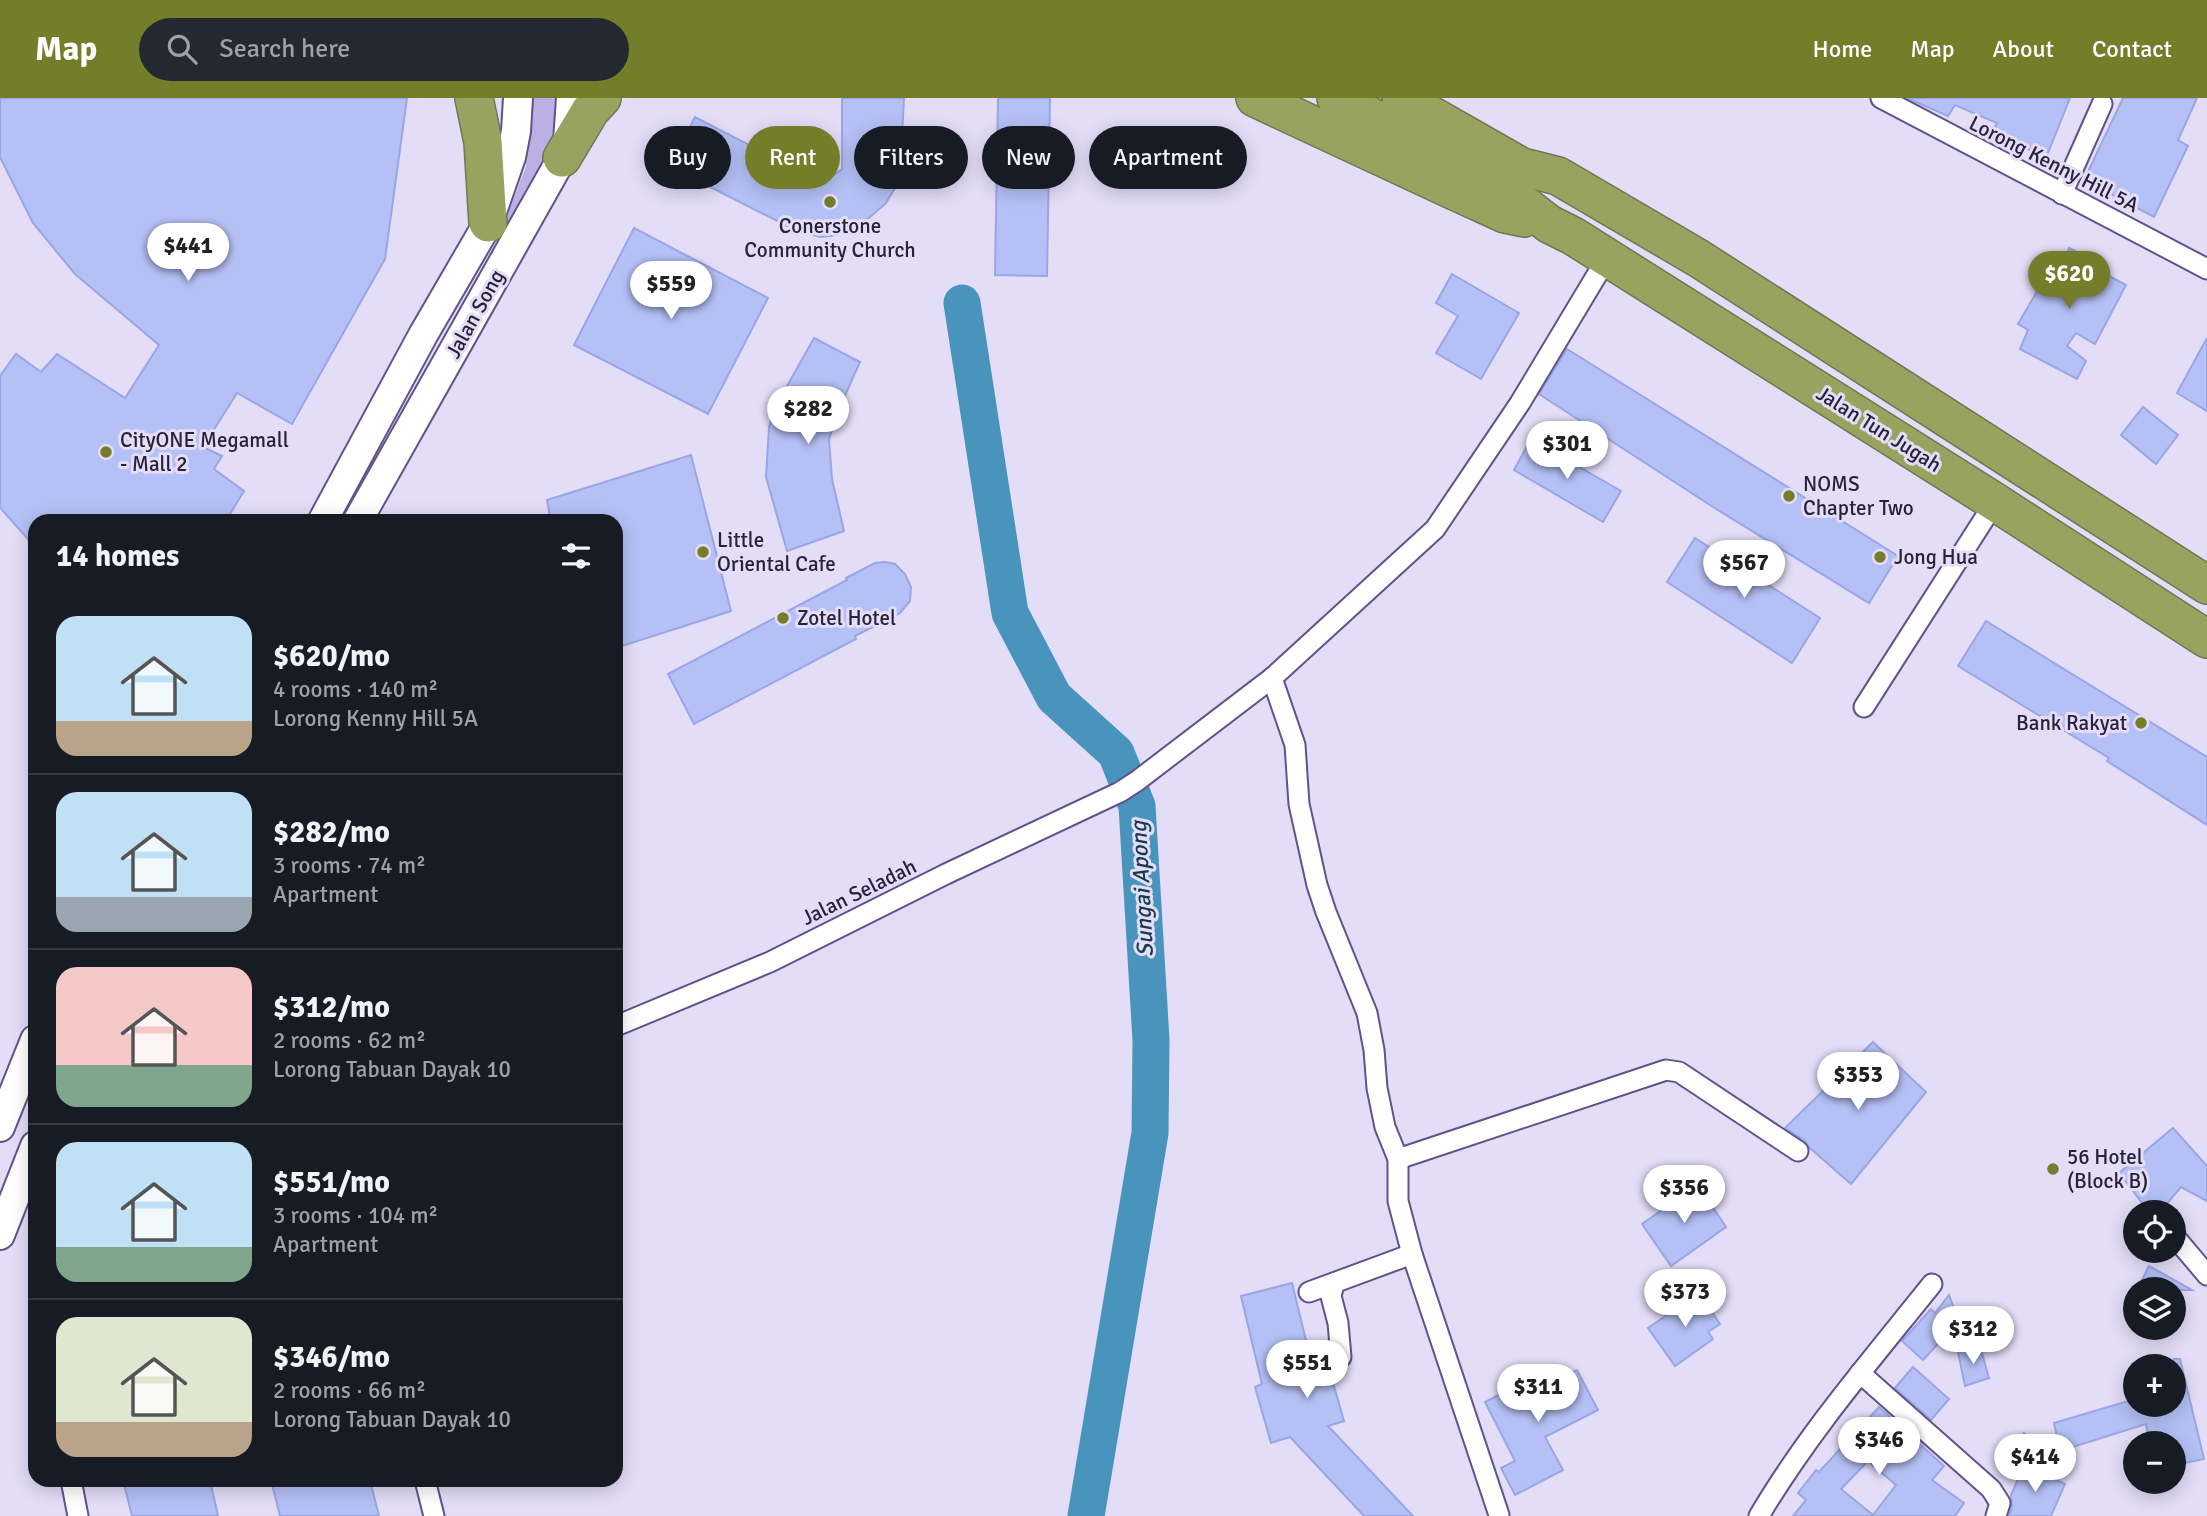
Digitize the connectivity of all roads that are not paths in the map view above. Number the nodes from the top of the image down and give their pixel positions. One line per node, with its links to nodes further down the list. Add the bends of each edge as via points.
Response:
1 (474, 98): 15 (highway, via 483,142)
2 (518, 98): 15 (main road, Jalan Song, via 510,157)
3 (571, 98): 11 (main road, Jalan Song, via 568,142)
4 (602, 98): 11 (highway)
5 (1255, 98): 16 (highway, Jalan Tun Jugah, via 1505,214)
6 (1336, 98): 12 (highway, Jalan Tun Jugah)
7 (1401, 98): 12 (highway, Jalan Tun Jugah)
8 (1451, 98): 13 (highway, Jalan Tun Jugah, via 1533,148)
9 (1881, 98): 14 (street, Lorong Kenny Hill 5A)
10 (2102, 104): 14 (street)
11 (562, 158): 21 (main road, Jalan Song)
12 (1508, 174): 13 (highway, Jalan Tun Jugah); 16 (highway, Jalan Tun Jugah)
13 (1558, 176): 22 (highway, Jalan Tun Jugah, via 1698,258)
14 (2062, 194): 18 (street, Lorong Kenny Hill 5A)
15 (488, 223): 20 (main road, Jalan Song)
16 (1549, 224): 17 (highway, Jalan Tun Jugah)
17 (1607, 258): 19 (highway, Jalan Tun Jugah); 24 (street, Jalan Seladah, via 1520,403 1435,529)
18 (2207, 269)
19 (1994, 502): 23 (highway, Jalan Tun Jugah); 25 (street)
20 (325, 514)
21 (362, 514)
22 (2207, 585)
23 (2207, 639)
24 (1272, 678): 26 (street, Jalan Seladah, via 1120,792 770,962); 30 (street, via 1295,745 1299,804 1317,885 1367,1013 1385,1127)
25 (1864, 707)
26 (623, 1023)
27 (28, 1057): 28 (main road)
28 (1, 1122)
29 (1798, 1151): 30 (street, via 1679,1072 1666,1070)
30 (1398, 1159): 34 (street, via 1398,1201)
31 (28, 1168): 32 (main road)
32 (0, 1235)
33 (2186, 1250): 35 (street)
34 (1412, 1254): 36 (street); 43 (street)
35 (2207, 1275)
36 (1334, 1284): 38 (street); 39 (street, via 1331,1296)
37 (1932, 1284): 40 (street)
38 (1309, 1292)
39 (1341, 1357)
40 (1860, 1373): 46 (street); 47 (street, via 1991,1489 2000,1503)
41 (72, 1487): 44 (street)
42 (427, 1487): 45 (street)
43 (1499, 1515)
44 (78, 1516)
45 (434, 1516)
46 (1759, 1516)
47 (1996, 1516)

